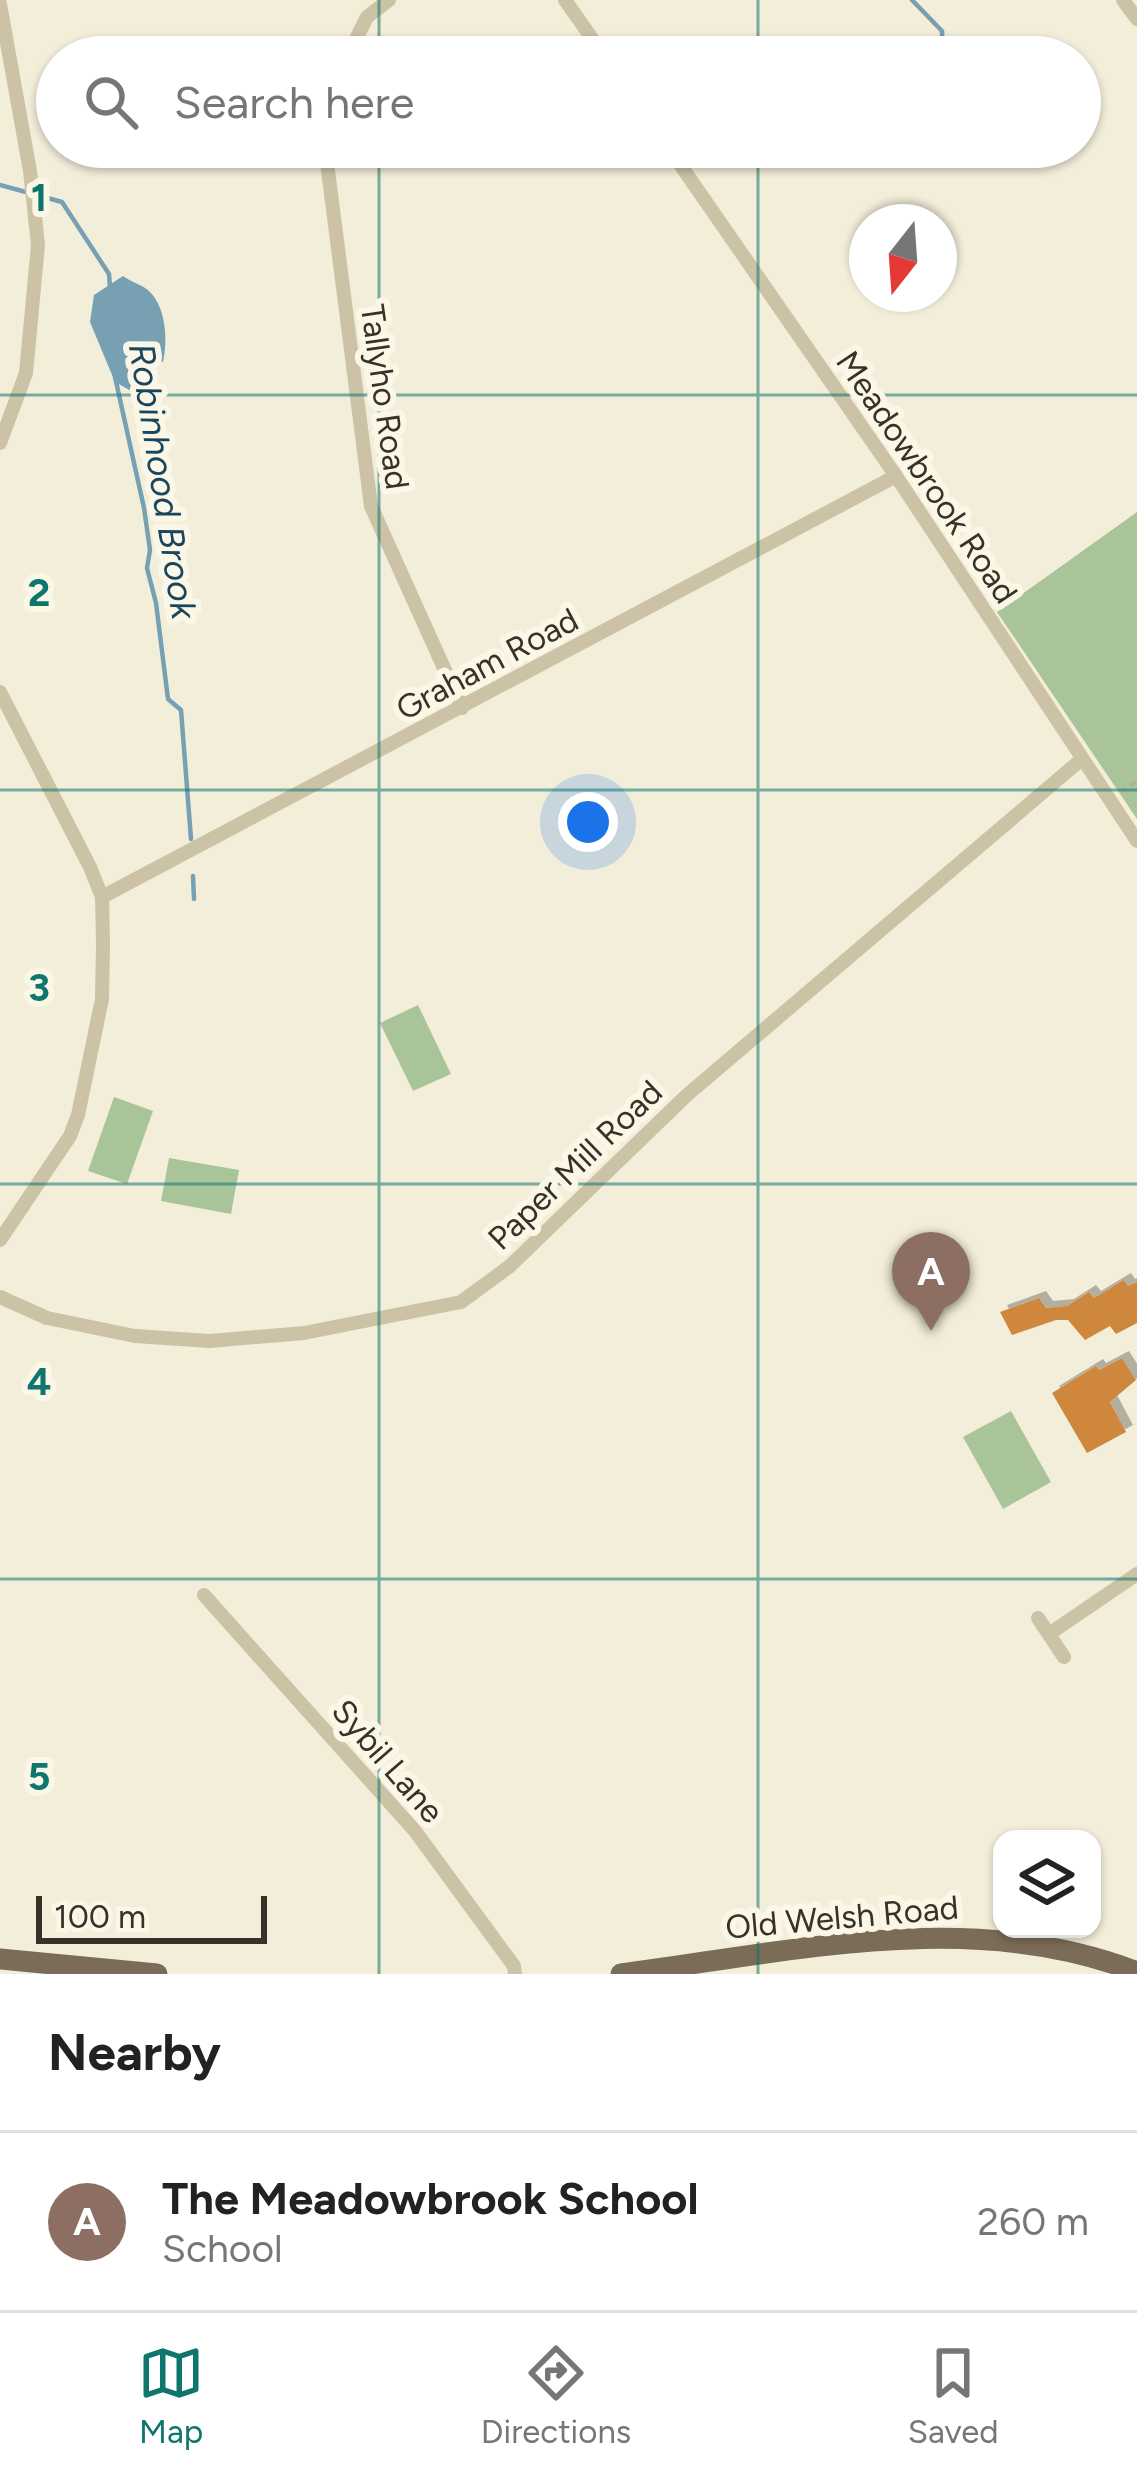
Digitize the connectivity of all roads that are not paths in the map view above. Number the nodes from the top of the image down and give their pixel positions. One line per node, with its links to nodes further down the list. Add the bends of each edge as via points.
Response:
1 (388, 0): 6 (street)
2 (566, 0): 7 (street)
3 (1124, 0): 5 (street)
4 (0, 4): 10 (street, via 38,245 26,373)
5 (1136, 17)
6 (358, 36)
7 (591, 36)
8 (328, 168): 13 (street, Tallyho Road, via 371,506)
9 (683, 168): 11 (street, Meadowbrook Road)
10 (0, 442)
11 (896, 476): 13 (street, Graham Road); 14 (street, Meadowbrook Road)
12 (0, 692): 16 (street)
13 (462, 708): 16 (street, Graham Road)
14 (1082, 759): 15 (street, Meadowbrook Road); 18 (street, Paper Mill Road, via 687,1095 510,1266 461,1302 304,1333 210,1341 47,1318)
15 (1137, 841)
16 (102, 897): 17 (street, via 103,999 78,1115)
17 (0, 1240)
18 (0, 1297)
19 (1137, 1574): 22 (street)
20 (204, 1594): 27 (street, Sybil Lane, via 415,1831)
21 (1038, 1618): 22 (street)
22 (1049, 1634): 23 (street)
23 (1064, 1657)
24 (0, 1959): 26 (main road)
25 (1137, 1972): 28 (main road, Old Welsh Road, via 1079,1953 962,1937)
26 (157, 1974)
27 (514, 1974)
28 (621, 1974)

